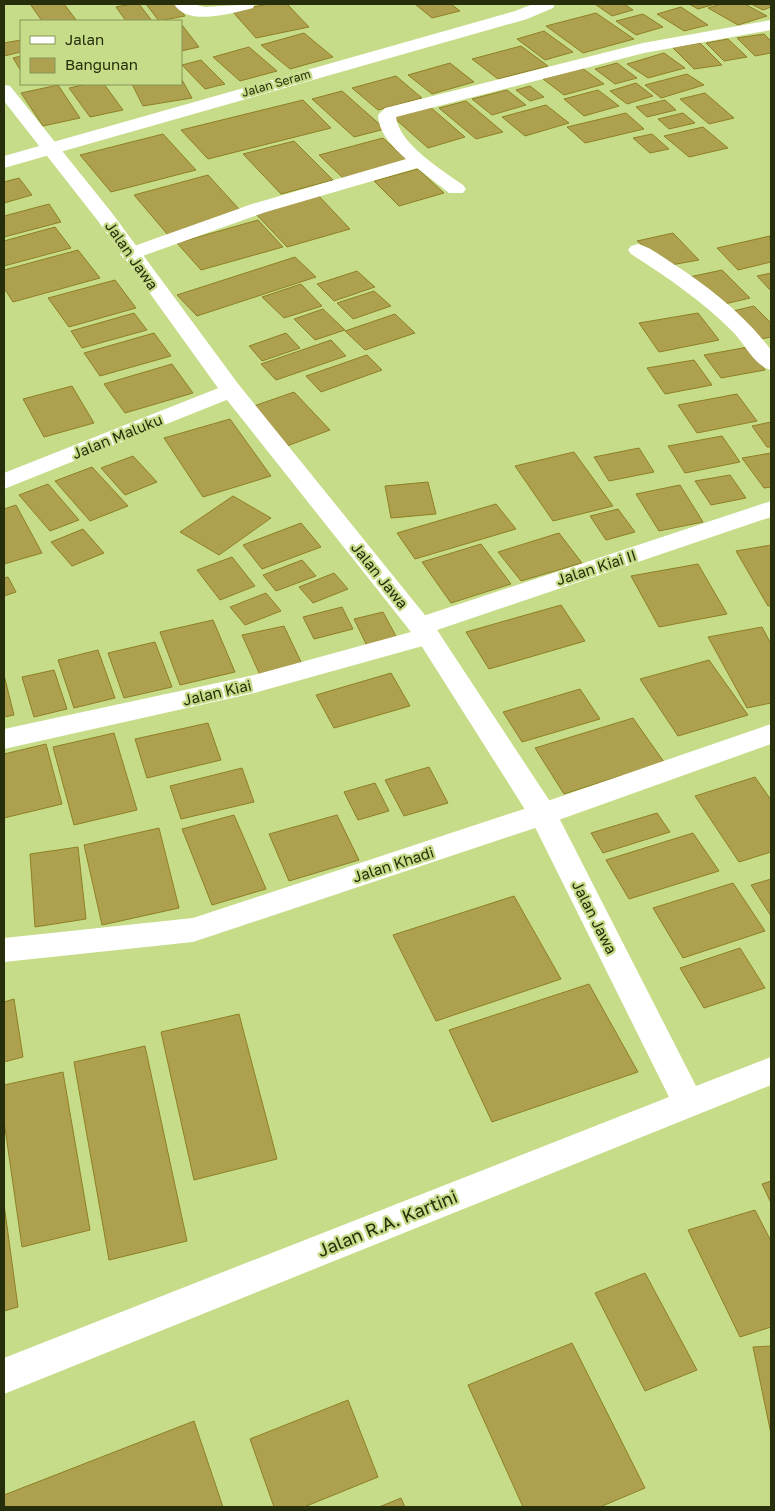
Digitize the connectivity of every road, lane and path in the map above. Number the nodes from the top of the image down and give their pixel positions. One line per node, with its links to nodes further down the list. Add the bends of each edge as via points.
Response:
1 (182, 4): 2 (street, via 191,11 202,12)
2 (246, 4)
3 (547, 4): 6 (street, Jalan Seram, via 521,15)
4 (771, 25): 7 (street, via 643,48 391,112 386,122 401,144)
5 (4, 90): 6 (street, Jalan Jawa)
6 (50, 150): 8 (street, Jalan Seram); 11 (street, Jalan Jawa, via 105,217)
7 (421, 161): 9 (street); 11 (street, via 259,208)
8 (4, 162)
9 (456, 189)
10 (638, 250): 12 (street, via 677,274 711,302 755,342)
11 (130, 254): 13 (street, Jalan Jawa)
12 (771, 364)
13 (231, 390): 14 (street, Jalan Maluku); 16 (street, Jalan Jawa)
14 (4, 482)
15 (771, 509): 16 (street, Jalan Kiai II)
16 (424, 631): 18 (street, Jalan Kiai, via 254,684); 19 (street, Jalan Jawa)
17 (771, 734): 19 (street, Jalan Khadi)
18 (4, 739)
19 (543, 814): 20 (street, Jalan Khadi, via 193,930); 22 (street, Jalan Jawa)
20 (4, 950)
21 (771, 1071): 22 (street, Jalan R.A. Kartini)
22 (689, 1104): 23 (street, Jalan R.A. Kartini)
23 (4, 1376)

